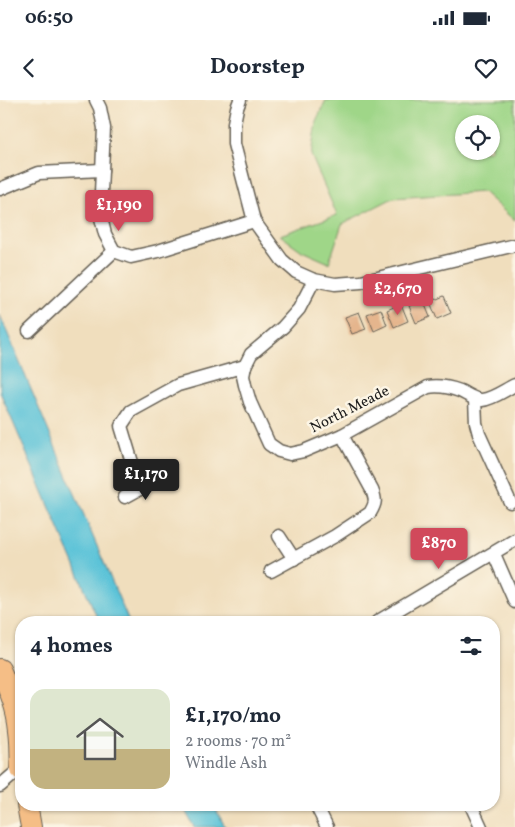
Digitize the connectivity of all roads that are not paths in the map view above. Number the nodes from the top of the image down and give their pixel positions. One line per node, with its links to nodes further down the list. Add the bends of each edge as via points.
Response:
1 (96, 100): 3 (street, via 104,128)
2 (240, 100): 5 (street, via 234,123 234,144)
3 (102, 170): 4 (street, via 38,173); 7 (street, via 100,214)
4 (0, 190)
5 (254, 221): 7 (street, via 131,257); 8 (street, via 282,260 296,272)
6 (515, 245): 8 (street, via 360,282 335,284)
7 (114, 251): 9 (street)
8 (314, 280): 10 (street, via 300,309 251,354)
9 (29, 331)
10 (245, 366): 13 (street, North Meade, via 243,376 250,402 269,444 290,454); 15 (street, via 178,385 131,411 121,426)
11 (515, 385): 12 (street, via 484,400)
12 (475, 399): 13 (street, North Meade, via 447,387 428,387); 17 (street, via 479,434)
13 (342, 435): 21 (street, via 372,490 373,507 335,536)
14 (154, 481): 15 (street)
15 (140, 489): 16 (street)
16 (125, 497)
17 (510, 502)
18 (279, 536): 21 (street)
19 (515, 540): 20 (street)
20 (494, 554): 23 (street); 24 (street)
21 (294, 559): 22 (street)
22 (271, 571)
23 (515, 602)
24 (386, 616)
25 (2, 679): 26 (main road)
26 (15, 706)
27 (15, 774): 28 (street)
28 (0, 786)
29 (28, 811): 32 (main road)
30 (319, 811): 33 (street)
31 (473, 811): 34 (street)
32 (31, 827)
33 (327, 827)
34 (482, 827)

